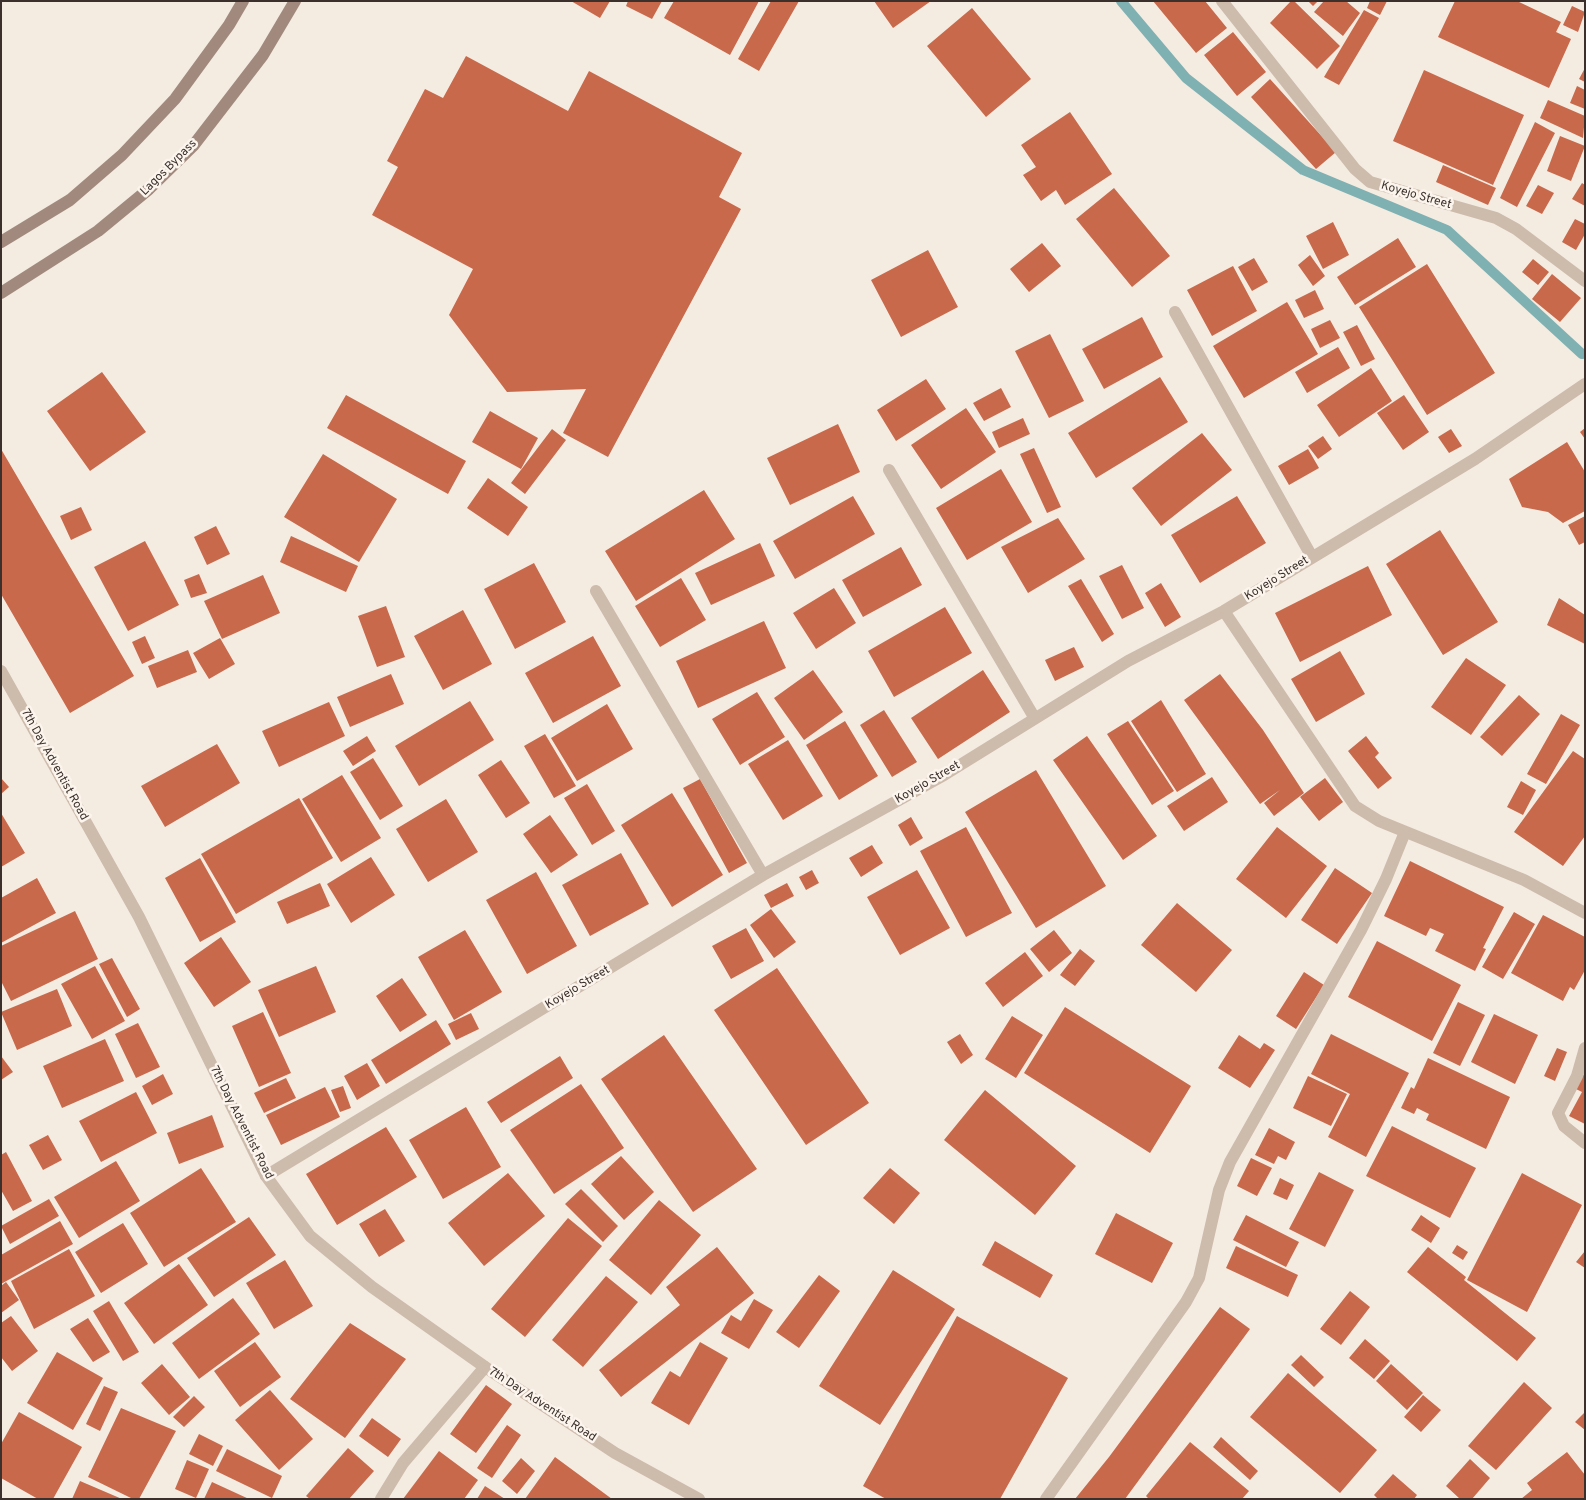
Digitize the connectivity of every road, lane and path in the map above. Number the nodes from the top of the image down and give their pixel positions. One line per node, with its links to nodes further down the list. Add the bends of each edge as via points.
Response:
1 (243, 1): 4 (main road, via 175,98 122,156 70,200)
2 (295, 1): 6 (main road, Lagos Bypass, via 263,55 193,146 149,189 98,231)
3 (1222, 1): 5 (street, Koyejo Street, via 1355,169 1370,182 1496,218 1516,229)
4 (1, 242)
5 (1585, 281)
6 (1, 293)
7 (1175, 312): 10 (street)
8 (1585, 384): 10 (street, Koyejo Street, via 1475,459)
9 (890, 470): 14 (street)
10 (1312, 557): 12 (street, Koyejo Street)
11 (596, 591): 16 (street)
12 (1224, 611): 14 (street, Koyejo Street, via 1128,661); 15 (street, via 1355,806)
13 (1, 671): 20 (street, 7th Day Adventist Road, via 139,917)
14 (1034, 717): 16 (street, Koyejo Street, via 944,775)
15 (1405, 832): 17 (street, via 1524,880); 24 (street, via 1361,930 1230,1162 1219,1190 1195,1286)
16 (763, 875): 20 (street, Koyejo Street)
17 (1585, 914)
18 (1585, 1048): 19 (street, via 1577,1076 1558,1113 1564,1126)
19 (1585, 1143)
20 (266, 1176): 21 (street, 7th Day Adventist Road, via 310,1236 372,1287)
21 (484, 1367): 22 (street, via 403,1463); 23 (street, 7th Day Adventist Road, via 616,1453)
22 (381, 1499)
23 (699, 1499)
24 (1046, 1499)

